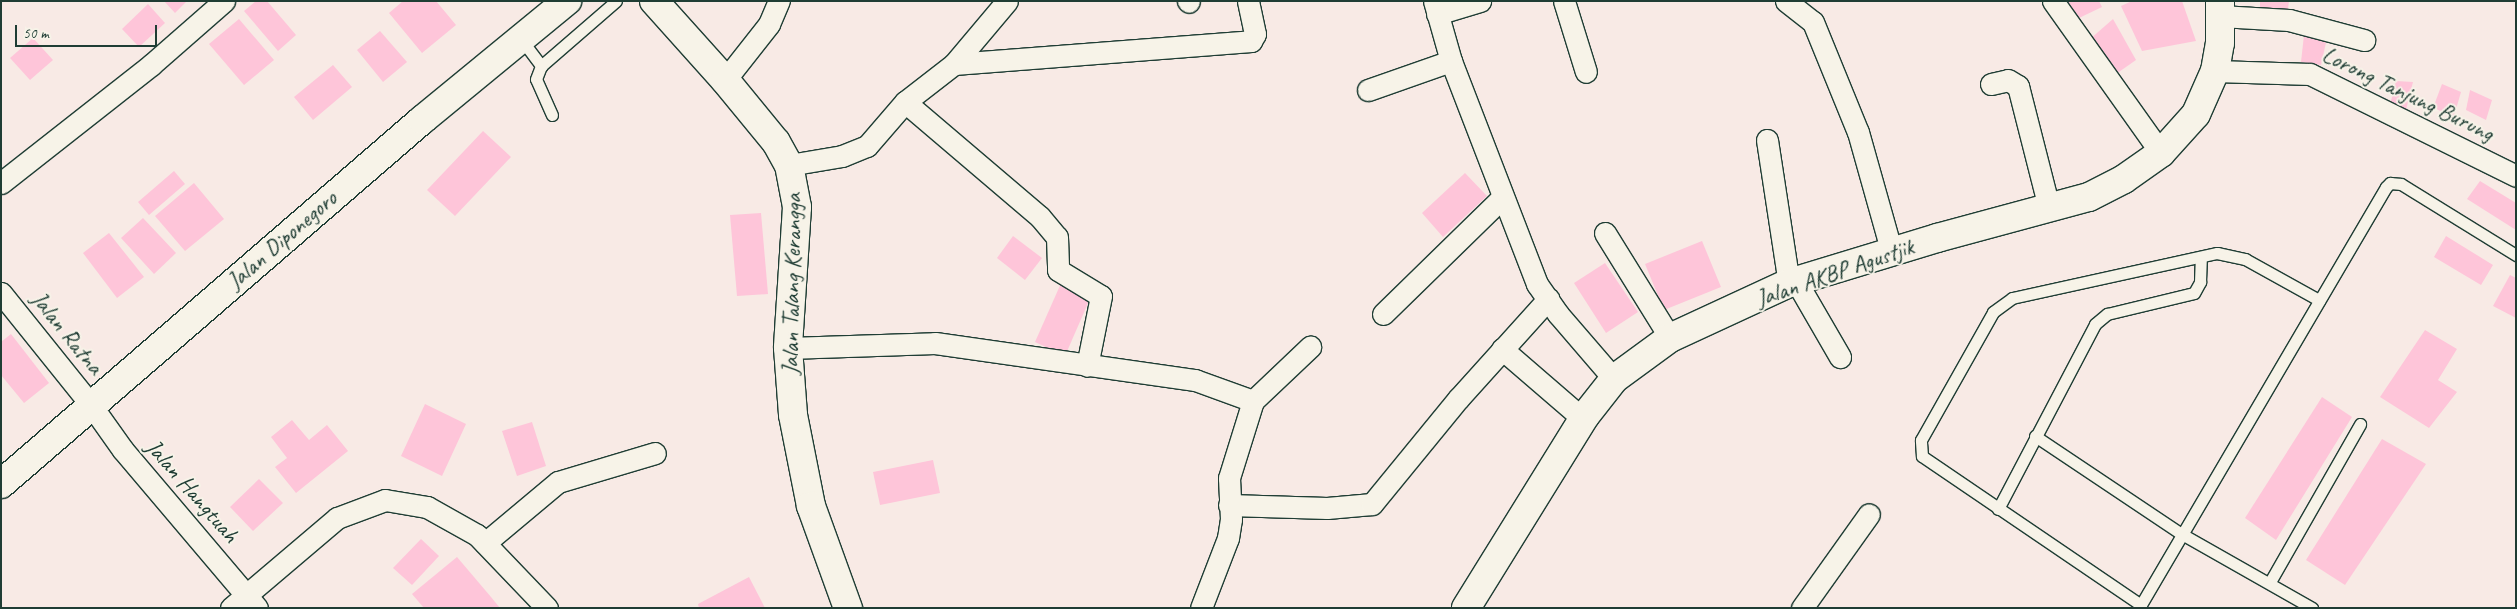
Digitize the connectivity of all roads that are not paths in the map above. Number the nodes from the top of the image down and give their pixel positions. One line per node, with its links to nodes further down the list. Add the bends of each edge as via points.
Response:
1 (224, 1): 30 (street, via 144,70)
2 (567, 1): 14 (street, Jalan Diponegoro)
3 (616, 1): 18 (lane)
4 (654, 1): 21 (street, Jalan Talang Kerangga)
5 (779, 1): 21 (street, via 769,24)
6 (1007, 1): 17 (street)
7 (1248, 1): 17 (street, via 1255,34 1251,41)
8 (1480, 1): 12 (street)
9 (1564, 1): 20 (street)
10 (1786, 1): 34 (street, via 1814,24 1858,132)
11 (2053, 1): 27 (street)
12 (1436, 8): 16 (street)
13 (2220, 8): 15 (street, via 2288,20); 19 (street, Jalan AKBP Agustjik)
14 (521, 39): 18 (lane); 50 (street, Jalan Diponegoro, via 422,120)
15 (2364, 40)
16 (1450, 61): 23 (street); 31 (street)
17 (954, 64): 24 (street)
18 (541, 66): 25 (lane, via 536,80)
19 (2214, 71): 27 (street, Jalan AKBP Agustjik, via 2196,114); 29 (street, Lorong Tanjung Burung, via 2310,74)
20 (1586, 72)
21 (725, 80): 28 (street, Jalan Talang Kerangga, via 776,142)
22 (1991, 84): 32 (street, via 2008,80 2018,86)
23 (1368, 90)
24 (905, 102): 28 (street, via 867,146 842,156); 47 (street, via 1040,217 1057,237 1058,270 1101,296)
25 (552, 115)
26 (1767, 140): 37 (street)
27 (2161, 153): 32 (street, Jalan AKBP Agustjik, via 2109,188)
28 (789, 165): 44 (street, Jalan Talang Kerangga, via 797,207)
29 (2516, 176)
30 (1, 183)
31 (1502, 198): 39 (street, via 1537,284); 41 (street)
32 (2049, 208): 34 (street, Jalan AKBP Agustjik)
33 (1605, 233): 42 (street)
34 (1892, 252): 37 (street, Jalan AKBP Agustjik)
35 (2516, 255): 40 (lane, via 2402,184 2390,183)
36 (2202, 258): 40 (lane, via 2217,253 2234,255); 53 (lane, via 2200,282 2194,293 2101,318); 57 (lane, via 2012,298 1993,312 1921,440 1920,451 1928,462)
37 (1792, 282): 42 (street, Jalan AKBP Agustjik); 46 (street)
38 (1, 293): 50 (street, Jalan Ratna)
39 (1548, 299): 45 (street); 48 (street)
40 (2319, 300): 59 (lane)
41 (1383, 314)
42 (1670, 338): 48 (street, Jalan AKBP Agustjik)
43 (1310, 347): 49 (street)
44 (788, 348): 47 (street, via 936,343); 66 (street, Jalan Talang Kerangga, via 800,459 814,514)
45 (1502, 349): 51 (street); 56 (street, via 1372,504 1327,508)
46 (1840, 357)
47 (1087, 366): 49 (street, via 1195,380)
48 (1614, 379): 51 (street, Jalan AKBP Agustjik)
49 (1252, 400): 56 (street, via 1234,455 1228,491)
50 (92, 405): 55 (street, Jalan Diponegoro); 62 (street, Jalan Hangtuah, via 123,450)
51 (1583, 419): 63 (street, Jalan AKBP Agustjik)
52 (2360, 424): 61 (lane)
53 (2035, 436): 57 (lane); 59 (lane)
54 (656, 453): 60 (street, via 558,482)
55 (1, 484)
56 (1230, 505): 67 (street, via 1228,538)
57 (1998, 509): 64 (lane)
58 (1869, 514): 68 (street)
59 (2180, 533): 61 (lane); 64 (lane)
60 (485, 542): 62 (street, via 428,507 385,500 337,518); 65 (street)
61 (2270, 582): 69 (lane)
62 (245, 603)
63 (1475, 604)
64 (2140, 606)
65 (547, 608)
66 (848, 608)
67 (1201, 608)
68 (1802, 608)
69 (2312, 608)

